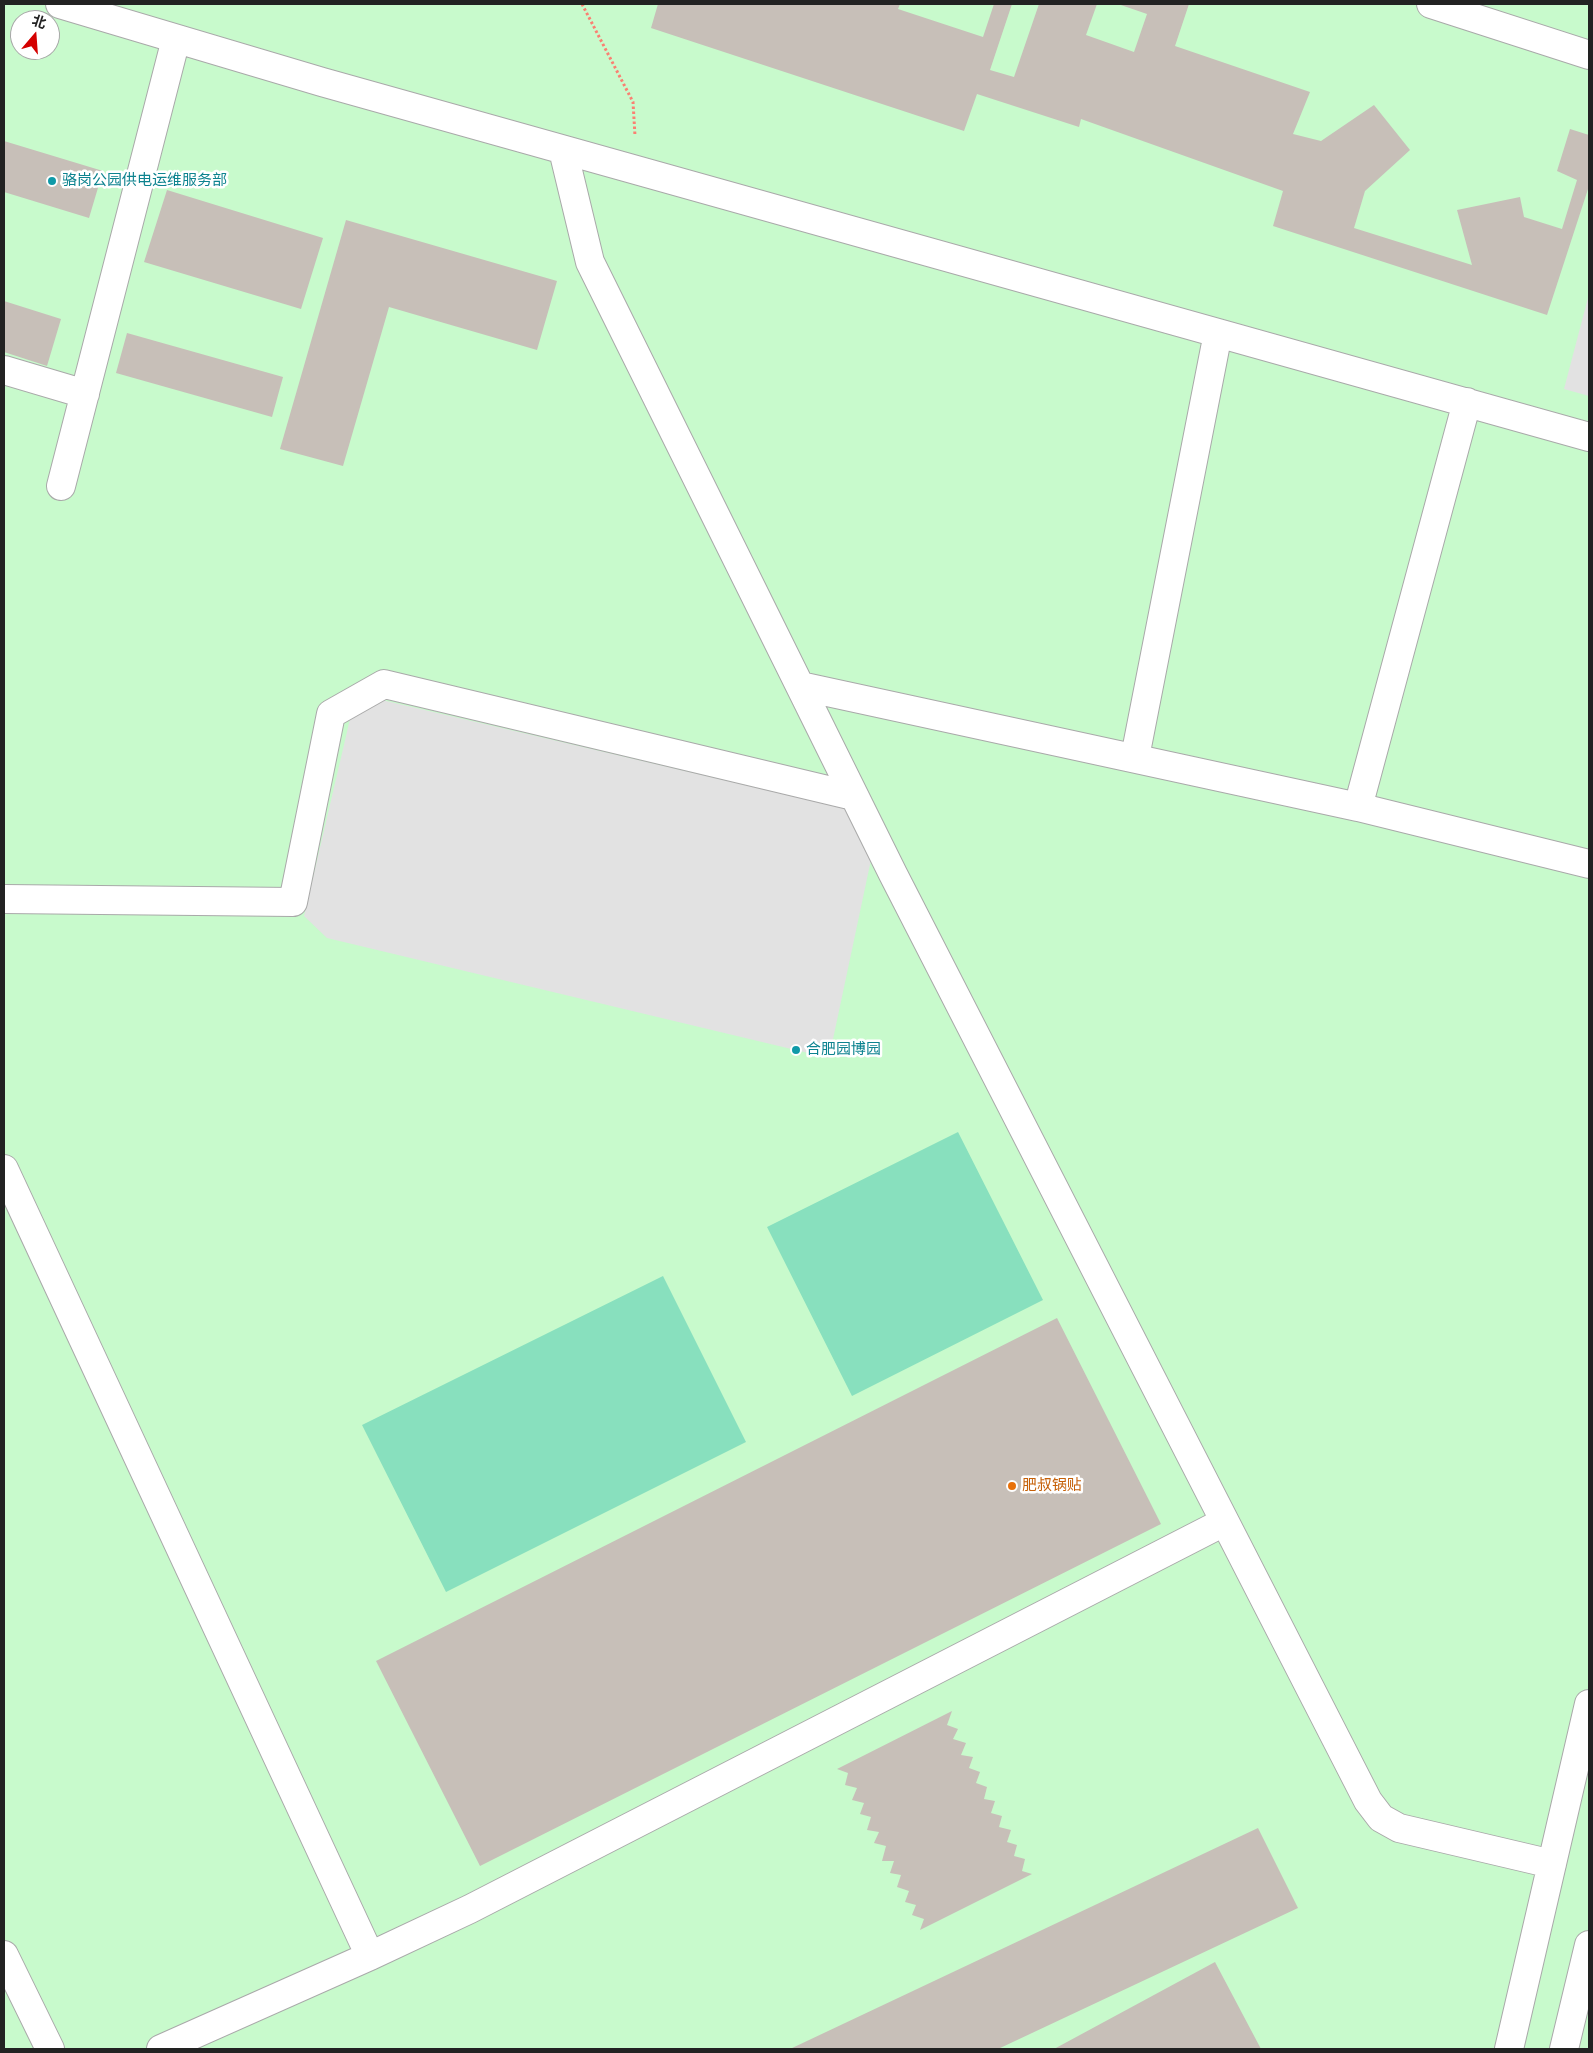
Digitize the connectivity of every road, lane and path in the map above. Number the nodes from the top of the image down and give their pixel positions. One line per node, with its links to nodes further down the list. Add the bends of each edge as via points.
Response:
1 (60, 4): 4 (street)
2 (582, 4): 7 (path, via 633,102)
3 (1431, 4): 5 (street)
4 (176, 39): 6 (street); 10 (street)
5 (1589, 55)
6 (562, 150): 7 (street); 14 (street, via 590,262)
7 (637, 171): 8 (street)
8 (1218, 333): 11 (street); 15 (street)
9 (4, 370): 10 (street)
10 (85, 394): 13 (street)
11 (1467, 402): 12 (street); 17 (street)
12 (1589, 437)
13 (61, 486)
14 (800, 686): 15 (street); 16 (street)
15 (1135, 757): 17 (street)
16 (853, 796): 19 (street, via 384,684 332,714 293,902); 21 (street)
17 (1358, 807): 18 (street)
18 (1589, 864)
19 (4, 899)
20 (4, 1169): 26 (street)
21 (1224, 1522): 23 (street, via 1368,1801 1381,1818 1399,1828); 26 (street, via 470,1909)
22 (1589, 1704): 23 (street)
23 (1552, 1864): 29 (street)
24 (1589, 1945): 30 (street)
25 (4, 1955): 27 (street)
26 (370, 1956): 28 (street)
27 (50, 2049)
28 (161, 2049)
29 (1510, 2049)
30 (1564, 2049)

